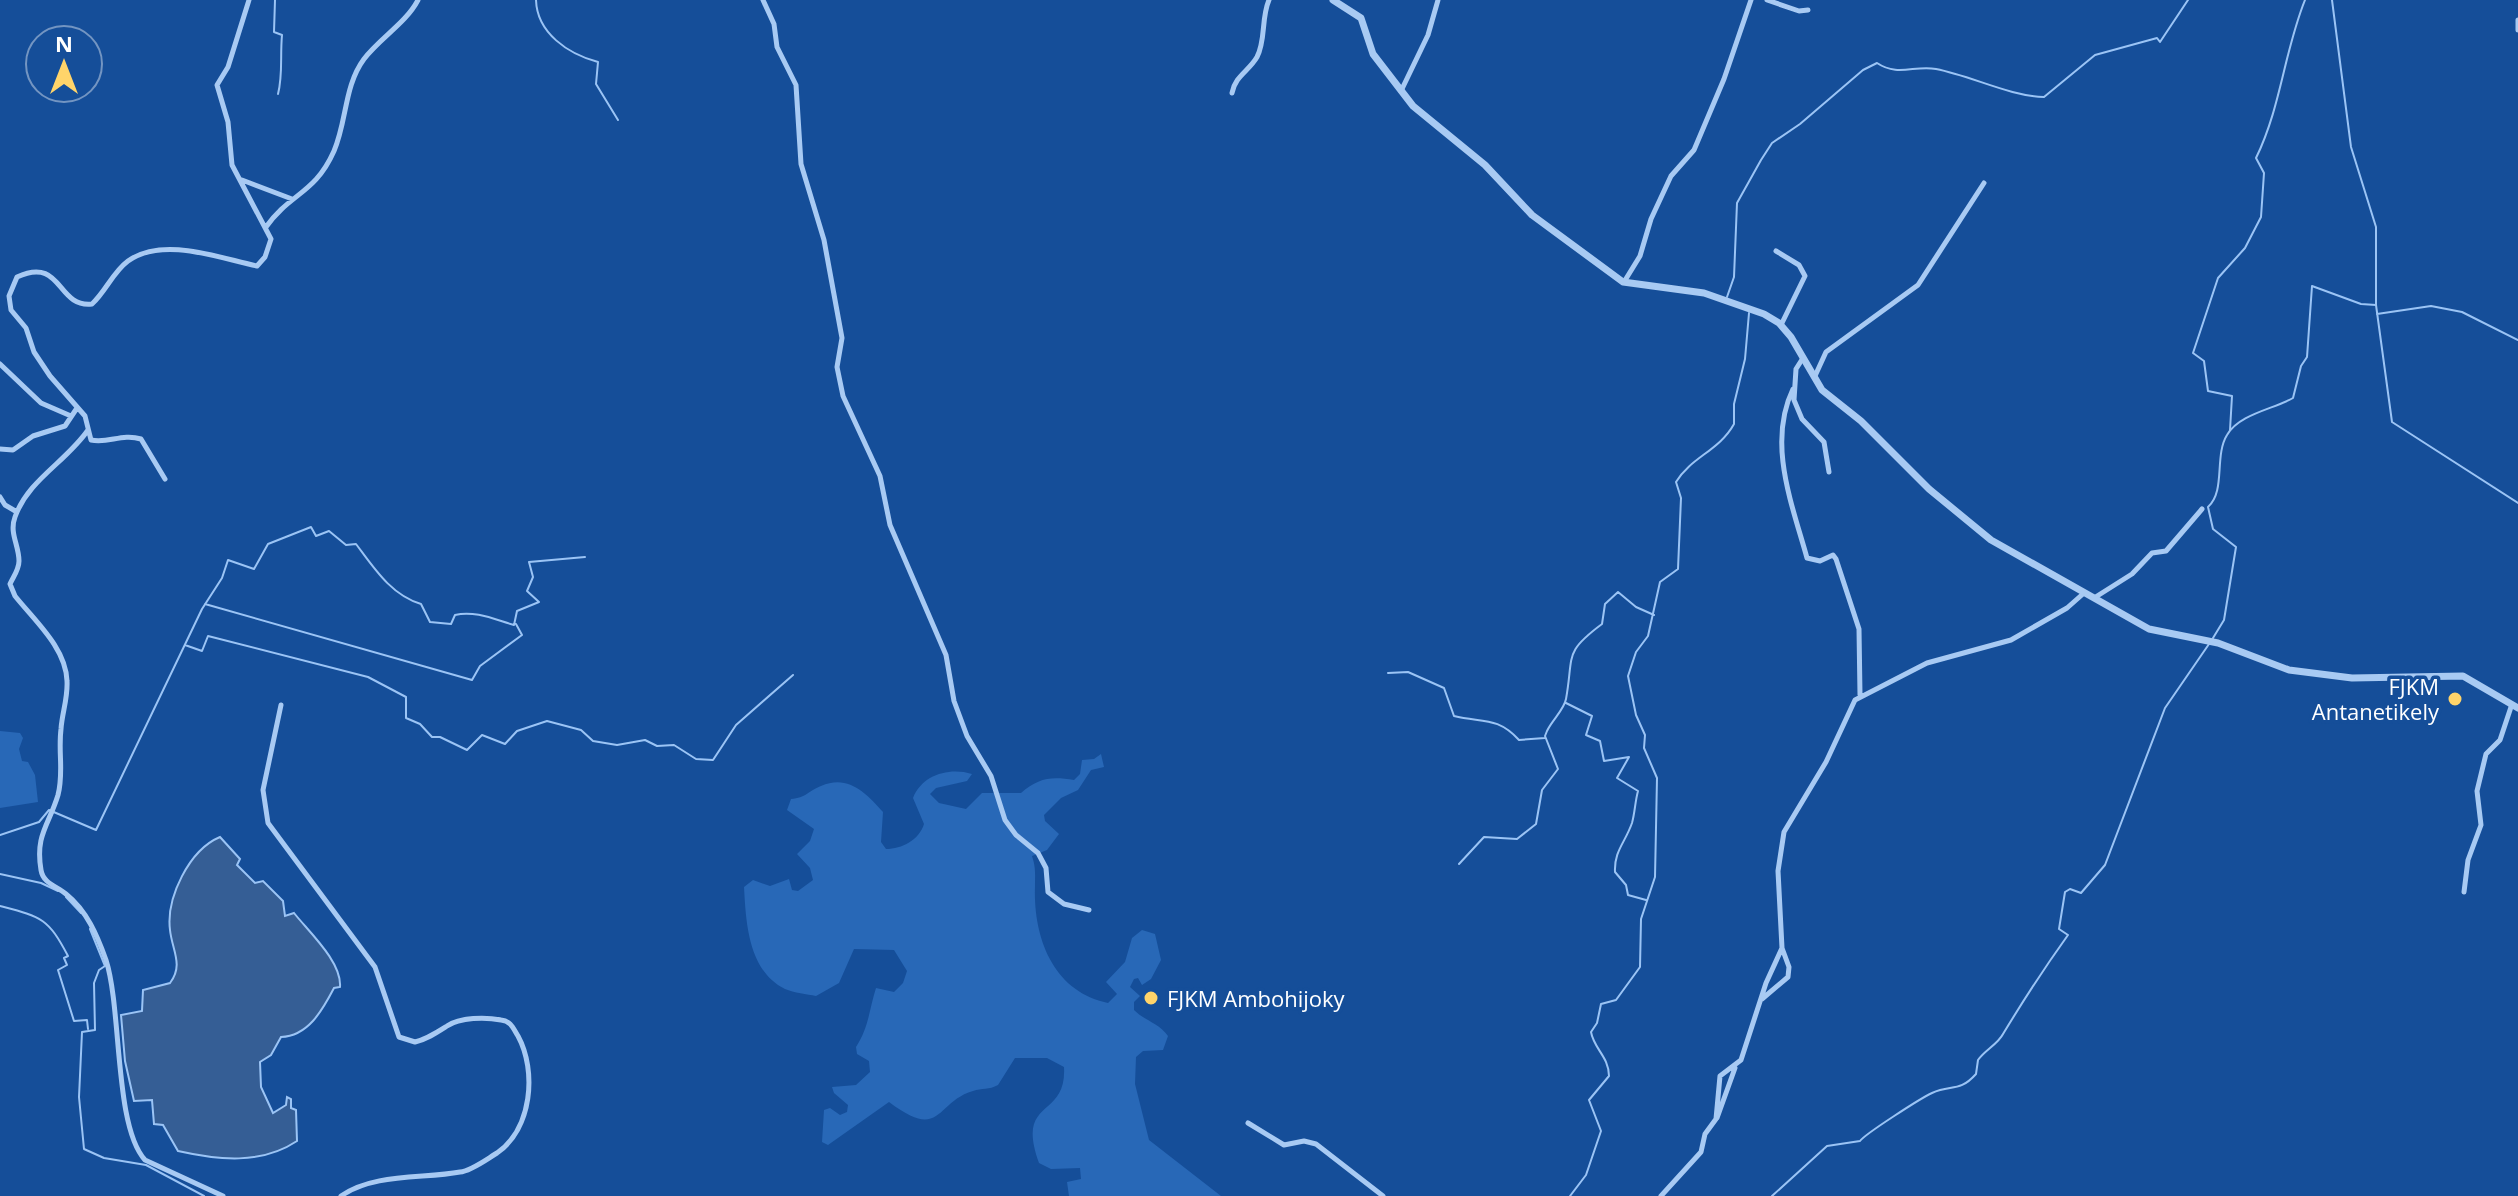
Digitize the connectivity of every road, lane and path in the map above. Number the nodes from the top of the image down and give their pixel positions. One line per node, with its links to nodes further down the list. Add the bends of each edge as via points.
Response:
1 (249, 0): 14 (street, via 217,85 232,165)
2 (418, 0): 16 (street, via 364,58 348,92 334,151 319,178)
3 (763, 0): 40 (street, via 796,85 801,164 824,240 842,338 837,367 843,396 880,476 890,525 946,655 954,701 991,776 1005,820 1038,853 1046,868 1048,892 1064,904)
4 (1269, 0): 13 (street, via 1256,59 1236,79)
5 (1333, 0): 12 (street, via 1361,18 1373,54)
6 (1438, 0): 12 (street, via 1418,60)
7 (1751, 0): 19 (street, via 1694,150 1671,176 1640,256)
8 (1767, 0): 9 (street)
9 (1808, 10)
10 (2518, 20): 11 (street)
11 (2518, 30)
12 (1400, 91): 19 (street, via 1485,165 1532,215)
13 (1232, 93)
14 (241, 179): 16 (street); 17 (street)
15 (1984, 183): 23 (street, via 1918,285 1826,352)
16 (294, 199): 17 (street, via 282,205)
17 (266, 227): 25 (street, via 271,239 257,266 178,250 151,250 129,260 92,304 74,299 47,272 17,277 9,296 11,310 50,376)
18 (1776, 251): 20 (street, via 1799,265 1805,276)
19 (1624, 282): 20 (street, via 1704,293)
20 (1781, 325): 21 (street)
21 (1803, 358): 23 (street); 24 (street)
22 (0, 364): 26 (street, via 41,403)
23 (1815, 376): 34 (street, via 1822,390 1981,532)
24 (1793, 389): 29 (street, via 1802,419 1824,442); 36 (street, via 1781,454 1787,485 1808,559 1836,559 1859,629)
25 (77, 408): 26 (street); 27 (street)
26 (71, 416): 28 (street, via 65,426 33,436 13,450)
27 (88, 430): 30 (street, via 95,442 122,435 141,439); 33 (street, via 33,487)
28 (0, 449)
29 (1829, 472)
30 (165, 479)
31 (0, 497): 33 (street)
32 (2202, 509): 35 (street, via 2166,551 2152,553 2132,574)
33 (17, 512): 46 (street, via 12,531 19,562 10,584 62,654 66,670 64,765 53,811 42,827 41,871 44,880 87,917 106,961 131,1138 145,1160)
34 (2084, 593): 35 (street); 36 (street, via 2011,640 1927,663)
35 (2093, 598): 38 (street, via 2149,629 2205,639 2289,670 2352,678 2463,676)
36 (1860, 695): 41 (street, via 1784,832 1778,871)
37 (281, 705): 47 (street, via 263,790 268,823 375,967 399,1037 415,1042 458,1022 501,1020 512,1025 528,1068 524,1116 501,1150 462,1172 394,1178)
38 (2515, 706): 39 (street, via 2500,740 2486,754 2477,791 2481,825)
39 (2464, 892)
40 (1089, 910)
41 (1782, 948): 42 (street); 42 (street, via 1788,977)
42 (1762, 999): 43 (street, via 1750,1041)
43 (1735, 1068): 44 (street); 44 (street, via 1720,1076)
44 (1716, 1119): 49 (street, via 1695,1160)
45 (1248, 1123): 48 (street, via 1284,1145 1316,1144)
46 (223, 1196)
47 (341, 1196)
48 (1383, 1196)
49 (1661, 1196)

